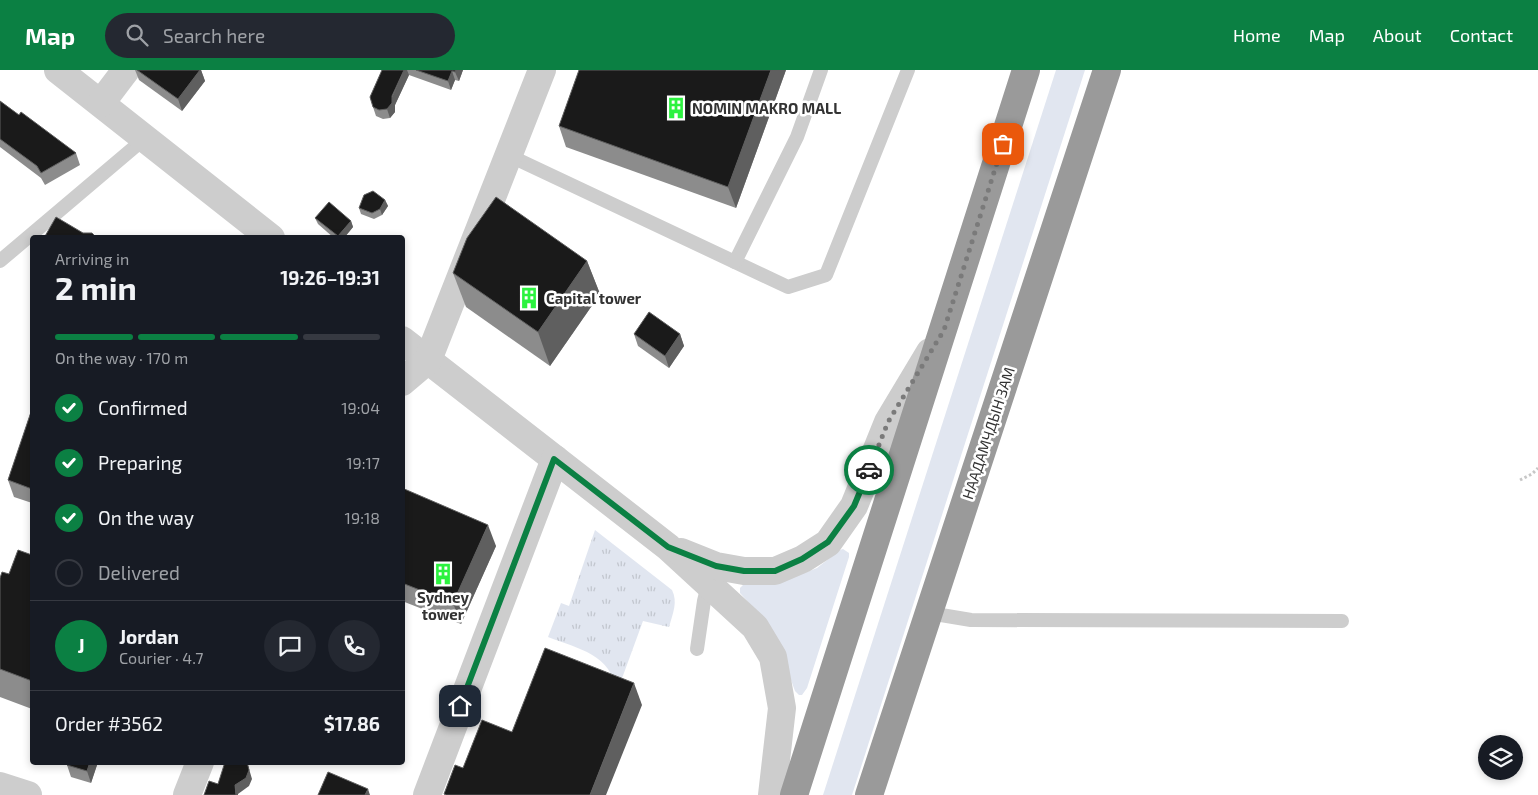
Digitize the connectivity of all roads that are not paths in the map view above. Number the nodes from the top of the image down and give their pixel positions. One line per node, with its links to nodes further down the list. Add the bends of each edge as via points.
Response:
1 (58, 70): 8 (street)
2 (126, 70): 8 (street)
3 (542, 70): 10 (street)
4 (821, 70): 15 (lane, via 797,136)
5 (908, 70): 15 (lane, via 826,275 788,287)
6 (1026, 70): 16 (highway)
7 (1107, 70): 23 (highway, НААДАМЧДЫН ЗАМ)
8 (101, 103): 9 (street)
9 (144, 139): 11 (lane); 12 (street)
10 (508, 155): 15 (lane); 18 (street)
11 (31, 235)
12 (267, 235)
13 (30, 236): 14 (lane)
14 (0, 261)
15 (735, 262)
16 (944, 330): 21 (street, via 888,422 854,506 828,542 775,571 744,571 716,566); 32 (highway)
17 (405, 342): 18 (street)
18 (428, 360): 19 (street); 20 (street)
19 (405, 379)
20 (554, 459): 21 (street); 30 (street)
21 (668, 547): 22 (street)
22 (708, 585): 25 (lane); 31 (street, via 755,627 773,658 782,708)
23 (929, 614): 24 (lane, via 971,620); 33 (highway, НААДАМЧДЫН ЗАМ)
24 (1342, 621)
25 (697, 649)
26 (199, 765): 29 (street)
27 (0, 786): 28 (street)
28 (28, 795)
29 (187, 795)
30 (427, 795)
31 (772, 795)
32 (794, 795)
33 (869, 795)

